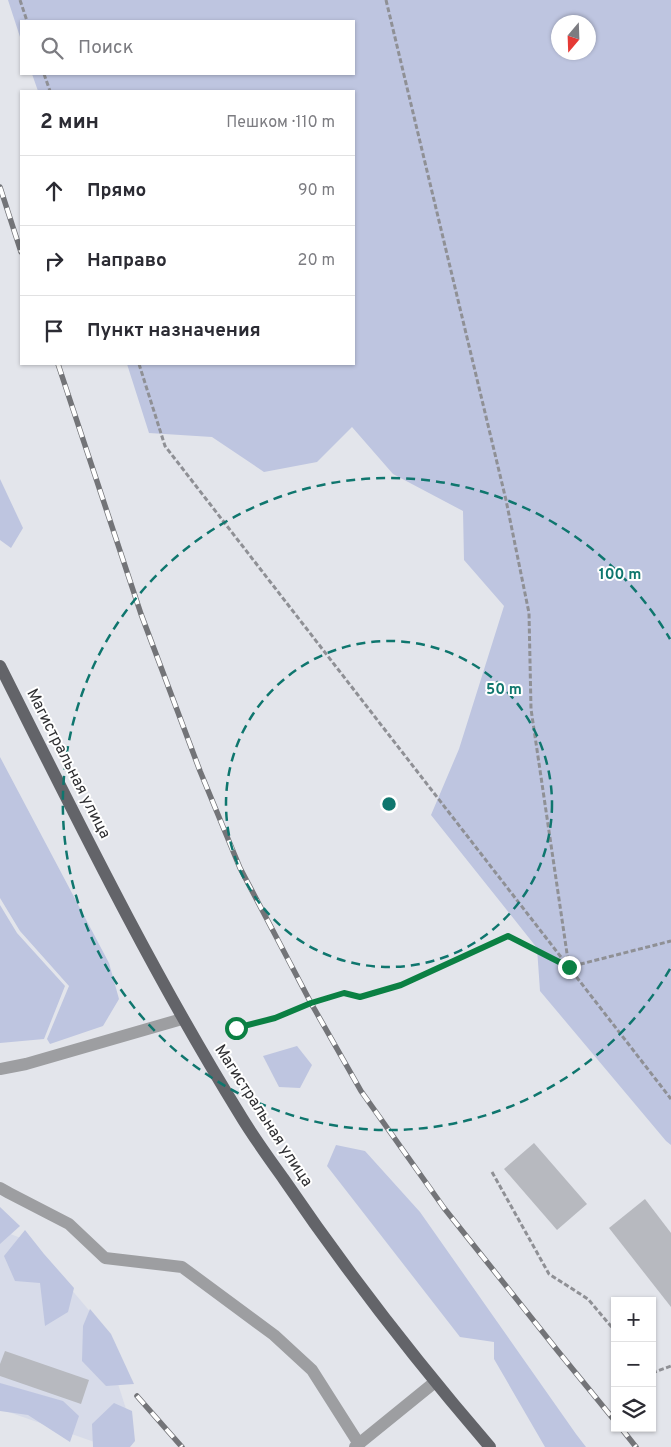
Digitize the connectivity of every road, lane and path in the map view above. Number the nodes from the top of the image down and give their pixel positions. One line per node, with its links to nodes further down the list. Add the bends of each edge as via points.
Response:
1 (20, 0): 3 (path)
2 (386, 0): 9 (path, via 506,500 528,613 532,709)
3 (27, 20)
4 (44, 75): 5 (path)
5 (50, 90)
6 (139, 365): 9 (path, via 166,446)
7 (0, 666): 10 (main road, Магистральная улица)
8 (671, 941): 9 (path)
9 (569, 967): 11 (path, via 508,936 401,985 360,997 344,993 275,1018 236,1028); 13 (path)
10 (182, 1020): 12 (street); 19 (main road, Магистральная улица, via 240,1115 317,1229)
11 (228, 1034)
12 (0, 1069)
13 (671, 1100)
14 (492, 1172): 16 (path, via 549,1274 588,1299)
15 (0, 1188): 20 (street, via 69,1224 105,1258 182,1268 274,1335 312,1370)
16 (611, 1326)
17 (671, 1366): 18 (path)
18 (656, 1372)
19 (435, 1382): 20 (street); 21 (main road, Магистральная улица)
20 (357, 1446)
21 (490, 1447)

